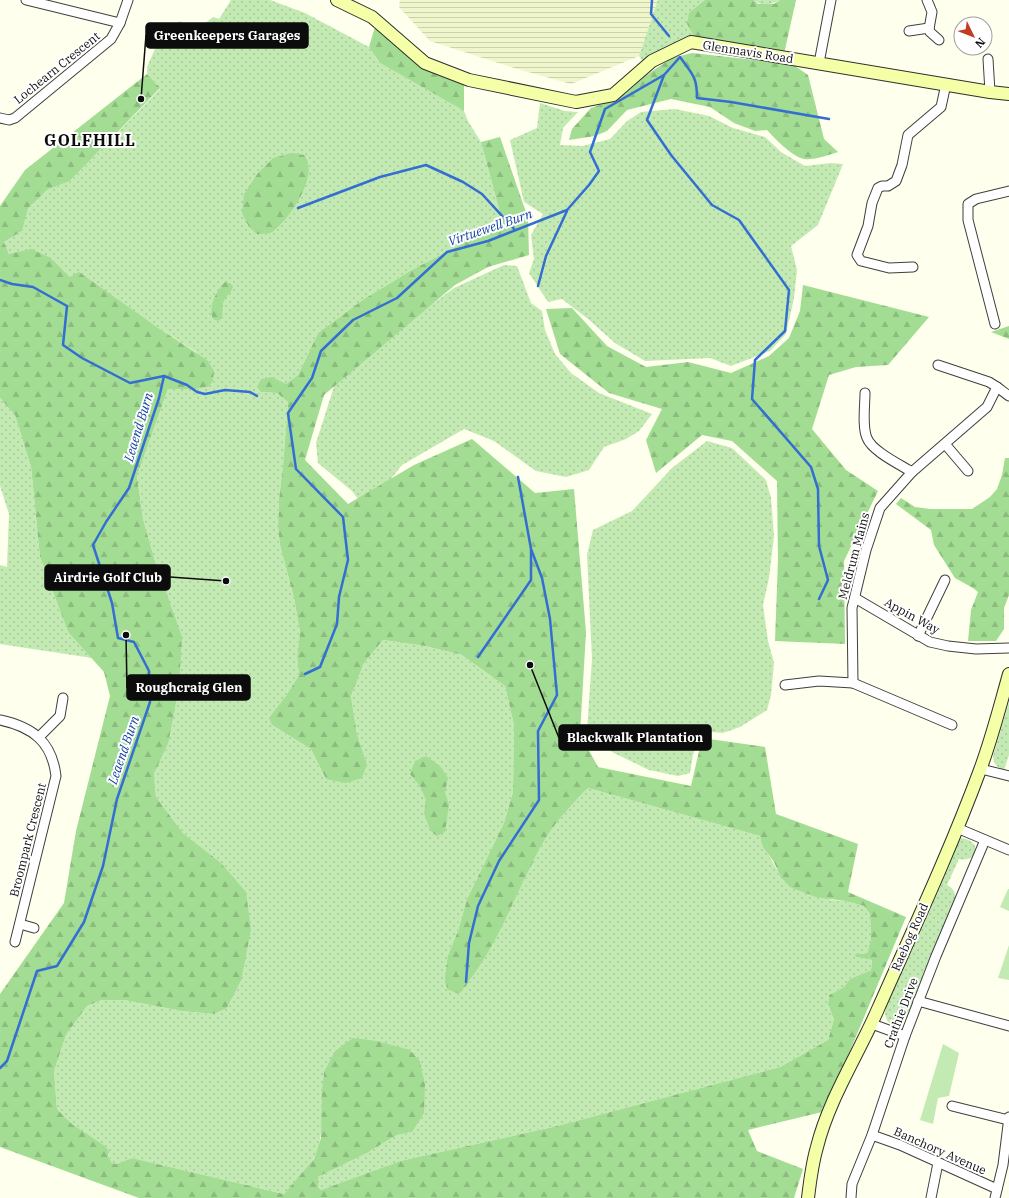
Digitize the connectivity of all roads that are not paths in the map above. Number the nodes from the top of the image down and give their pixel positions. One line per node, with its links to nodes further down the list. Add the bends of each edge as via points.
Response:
1 (26, 0): 6 (street)
2 (128, 0): 6 (street, Lochearn Crescent)
3 (337, 0): 11 (main road, Glenmavis Road, via 372,17 425,63 469,80 576,102 613,95 652,61 691,42)
4 (831, 0): 11 (street)
5 (927, 0): 7 (street, via 932,12)
6 (120, 23): 15 (street, Lochearn Crescent, via 111,40 15,118)
7 (929, 28): 8 (street); 9 (street)
8 (909, 31)
9 (939, 40)
10 (988, 59): 13 (street)
11 (819, 63): 12 (main road, Glenmavis Road)
12 (946, 84): 13 (main road, Glenmavis Road); 17 (street, via 941,107 908,135 896,181 878,188 857,255 861,261 889,268)
13 (990, 92): 14 (main road, Glenmavis Road)
14 (1009, 94)
15 (0, 118)
16 (1009, 191): 18 (street, via 976,199 968,204 968,220)
17 (913, 267)
18 (995, 324)
19 (938, 365): 20 (street)
20 (997, 387): 22 (street); 23 (street, Meldrum Mains, via 987,407)
21 (865, 393): 25 (street, via 866,437 872,446)
22 (1009, 396)
23 (945, 444): 24 (street); 25 (street, Meldrum Mains)
24 (968, 471)
25 (912, 472): 27 (street, Meldrum Mains, via 880,508 866,550)
26 (945, 580): 28 (street)
27 (855, 598): 28 (street, Appin Way); 31 (street, Meldrum Mains, via 852,608)
28 (918, 636): 29 (street, Appin Way, via 948,646 976,649)
29 (1009, 648)
30 (1009, 674): 37 (main road, Raebog Road)
31 (853, 683): 32 (street, via 819,681); 35 (street)
32 (785, 685)
33 (62, 698): 36 (street, via 60,716)
34 (0, 720): 36 (street, Broompark Crescent, via 16,723)
35 (952, 725)
36 (39, 737): 42 (street, Broompark Crescent, via 49,750 55,764 56,776)
37 (981, 768): 38 (street); 39 (main road, Raebog Road)
38 (1009, 776)
39 (957, 828): 40 (street); 46 (main road, Raebog Road)
40 (985, 840): 41 (street); 45 (street, Crathie Drive)
41 (1009, 850)
42 (20, 924): 43 (street); 44 (street, Broompark Crescent)
43 (34, 928)
44 (15, 942)
45 (918, 1001): 47 (street); 48 (street, Crathie Drive)
46 (872, 1024): 48 (street); 54 (main road, Raebog Road, via 824,1124)
47 (1009, 1026)
48 (905, 1036): 51 (street, Crathie Drive)
49 (952, 1106): 50 (street)
50 (1008, 1119): 53 (street, via 1005,1157)
51 (872, 1135): 52 (street, Banchory Avenue); 55 (street, Crathie Drive, via 852,1184)
52 (938, 1163): 53 (street, Banchory Avenue); 56 (street)
53 (996, 1194)
54 (808, 1198)
55 (851, 1198)
56 (931, 1198)

